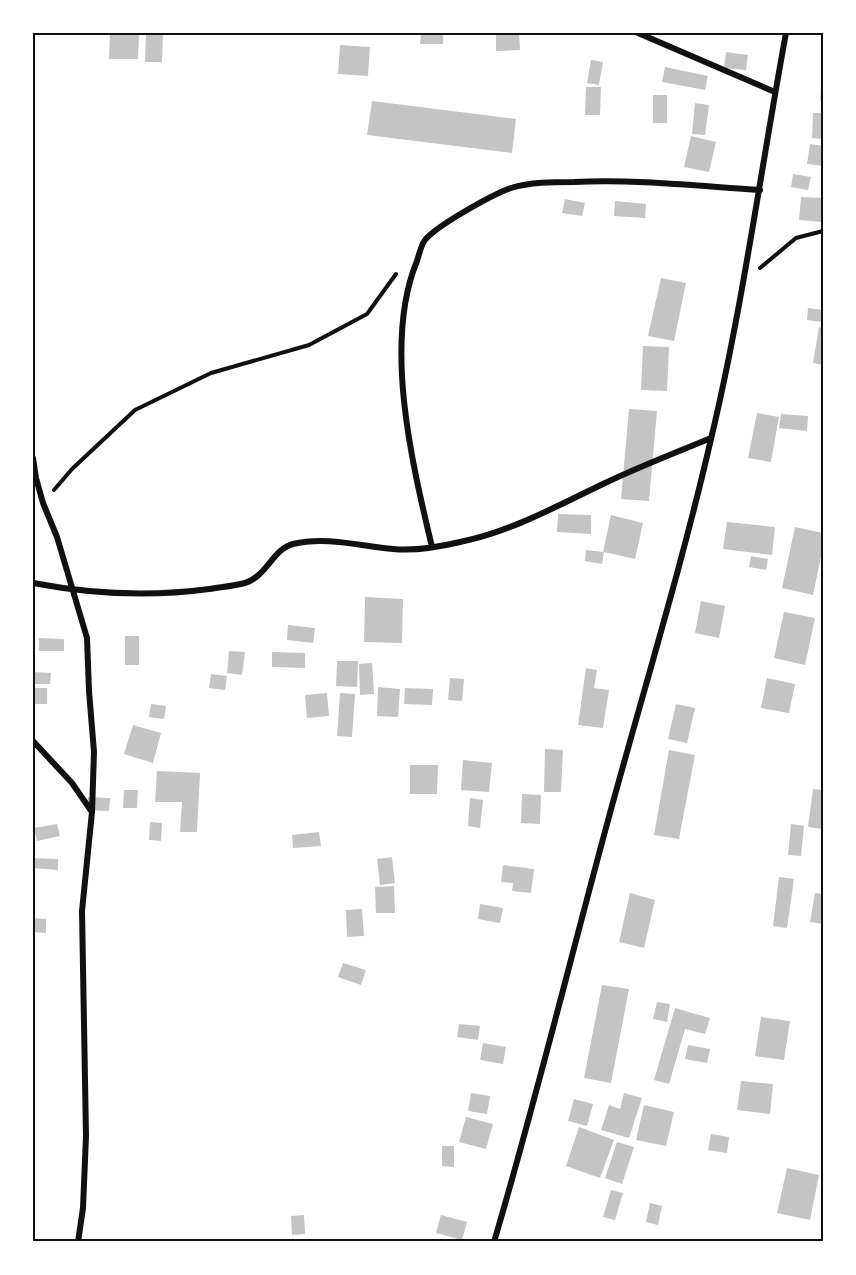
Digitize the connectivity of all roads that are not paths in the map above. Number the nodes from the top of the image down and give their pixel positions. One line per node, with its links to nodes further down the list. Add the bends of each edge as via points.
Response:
1 (638, 33): 3 (street)
2 (786, 33): 3 (street)
3 (775, 92): 4 (street)
4 (760, 190): 5 (street); 7 (street, via 617,180 510,188 460,214 425,240 408,283 402,336 404,402 414,472)
5 (711, 438): 7 (street, via 518,524); 13 (street)
6 (33, 458): 9 (street, via 43,503)
7 (432, 547): 9 (street, via 395,549 309,541 285,547 247,582 190,591 131,594)
8 (33, 584): 9 (street)
9 (74, 590): 11 (street, via 87,638 94,752)
10 (33, 741): 11 (street, via 72,783)
11 (92, 812): 12 (street, via 82,911 86,1136)
12 (78, 1242)
13 (494, 1242)

